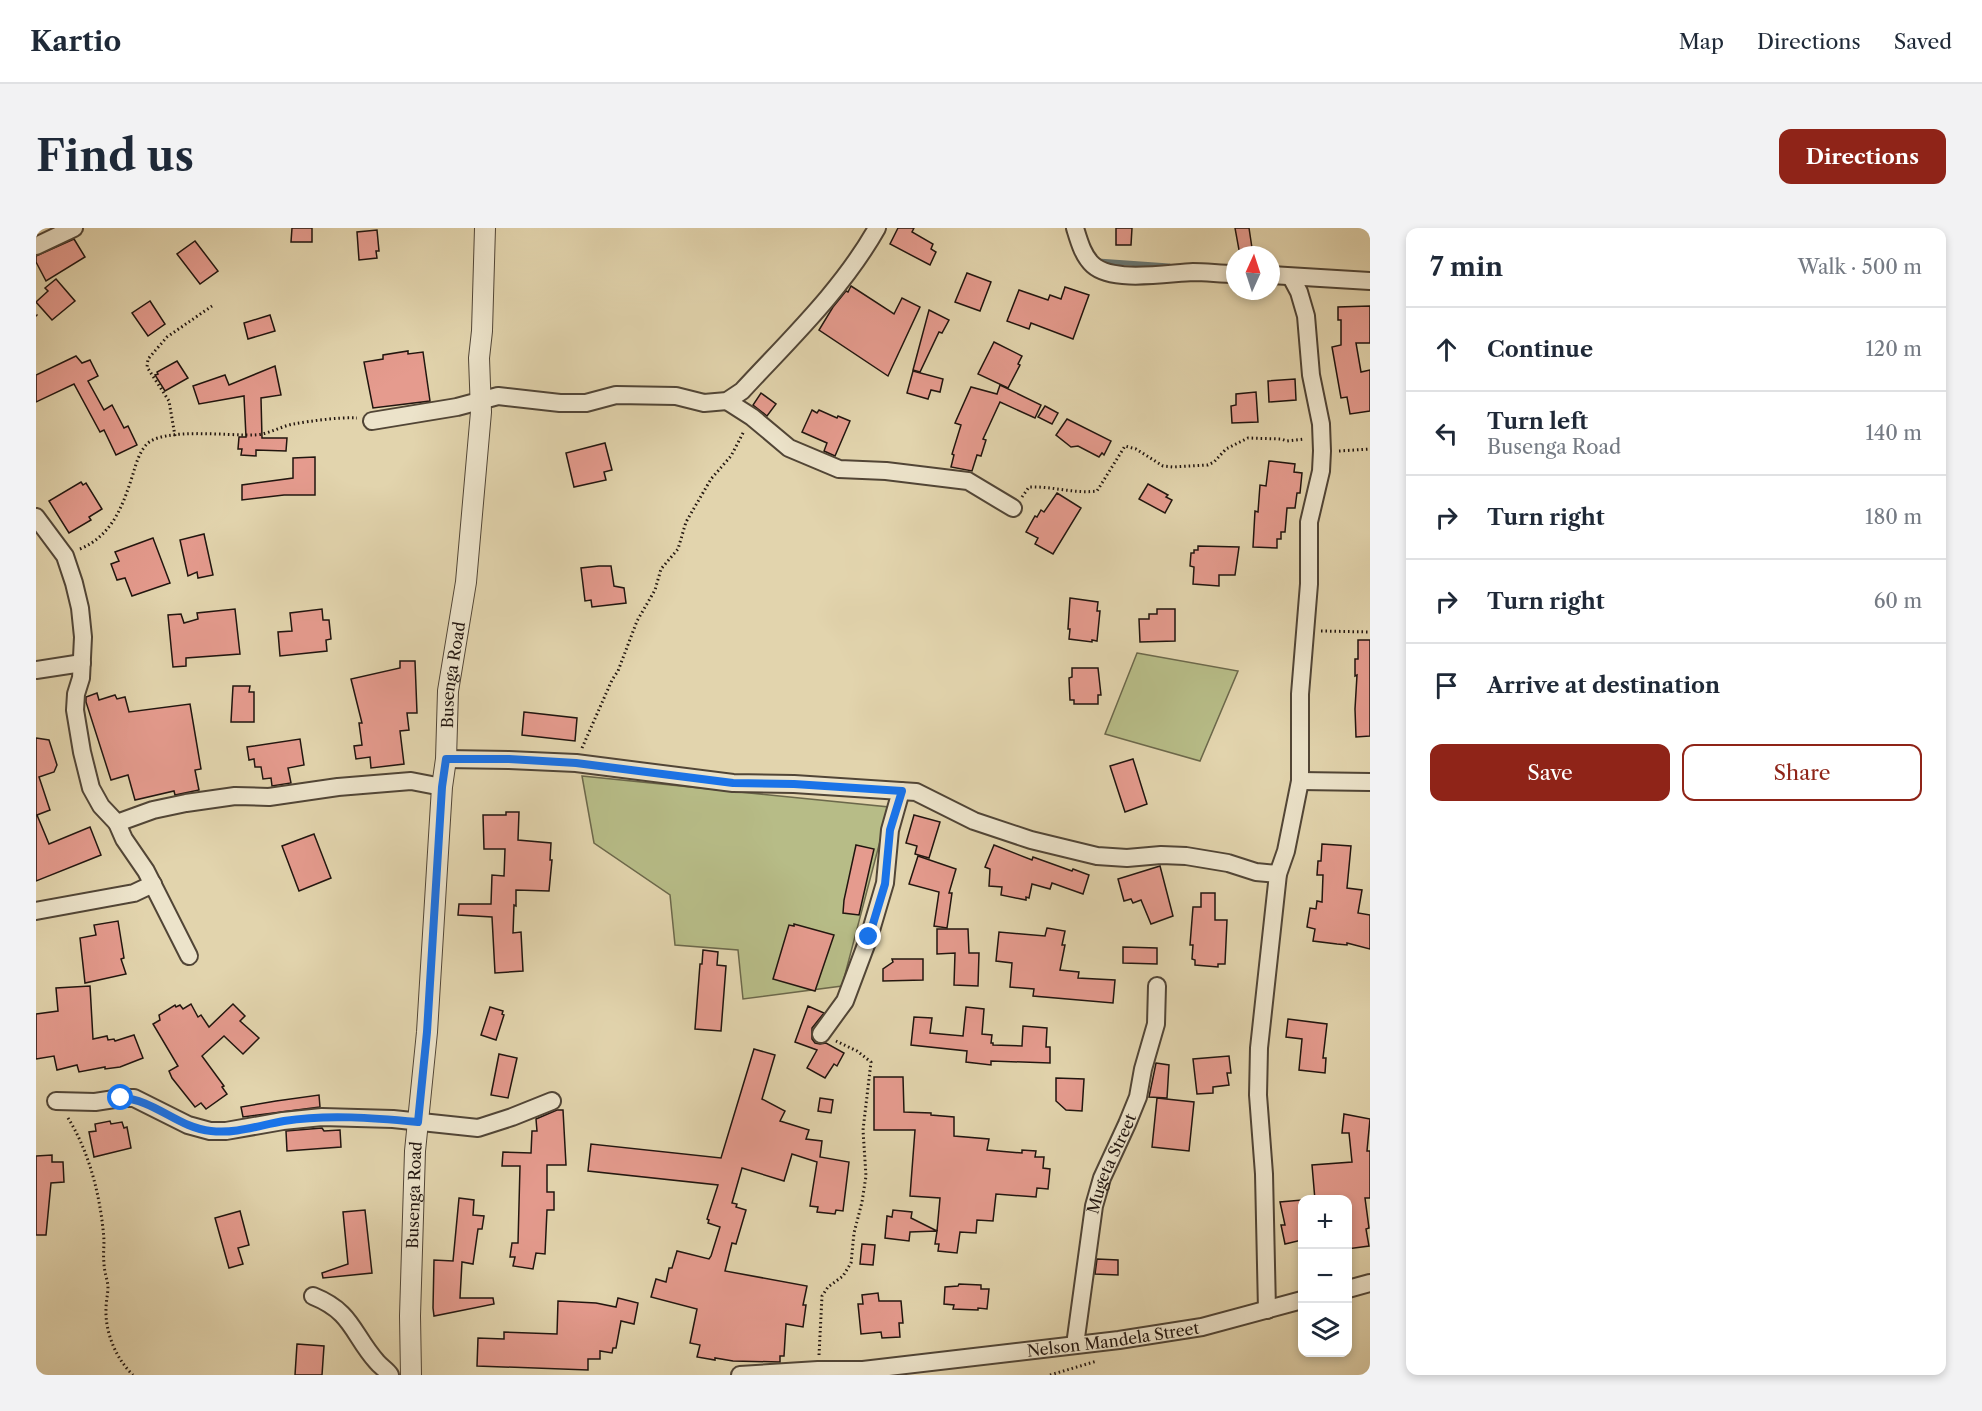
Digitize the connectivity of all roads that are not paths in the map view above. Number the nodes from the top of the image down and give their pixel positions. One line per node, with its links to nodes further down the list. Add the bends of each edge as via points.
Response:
1 (74, 228): 5 (street)
2 (485, 228): 11 (street, Busenga Road)
3 (877, 228): 10 (street, via 830,295 742,391)
4 (1075, 228): 6 (street, via 1084,253 1094,266 1110,273)
5 (36, 246)
6 (1226, 274)
7 (1280, 276): 8 (street)
8 (1291, 277): 9 (street); 19 (street, via 1306,316 1322,445 1321,471 1309,522 1300,694)
9 (1370, 281)
10 (727, 401): 11 (street, via 704,403 676,396 632,394 586,403 498,396); 13 (street, via 789,447 839,469 968,481)
11 (480, 402): 12 (street); 18 (street, Busenga Road, via 466,582 448,691)
12 (372, 421)
13 (1013, 508)
14 (36, 517): 15 (street)
15 (44, 542): 16 (street, via 65,555 80,608)
16 (82, 663): 17 (street); 23 (street, via 75,710 82,752 91,788)
17 (36, 670)
18 (446, 759): 21 (street, Busenga Road); 22 (street, via 576,763 733,783)
19 (1300, 781): 20 (street); 24 (street)
20 (1370, 782)
21 (442, 787): 23 (street, via 411,782 269,797 235,796 153,810); 32 (street, Busenga Road)
22 (902, 791): 24 (street, via 916,792 974,820 1031,840 1098,856 1185,856); 29 (street, via 890,830 885,884 869,937 845,1001)
23 (117, 823): 25 (street)
24 (1278, 874): 37 (street, via 1259,1048)
25 (153, 884): 26 (street, via 134,893); 27 (street)
26 (36, 911)
27 (189, 956)
28 (1156, 986): 38 (street, Mugeta Street, via 1156,1024 1138,1097 1102,1178 1094,1206)
29 (821, 1034)
30 (56, 1101): 32 (street, via 135,1098 188,1125 210,1131 322,1117)
31 (552, 1101): 32 (street, via 478,1128)
32 (418, 1122): 40 (street, Busenga Road)
33 (1370, 1283): 34 (street)
34 (1352, 1288)
35 (313, 1296): 39 (street, via 330,1303 352,1323)
36 (1298, 1301): 37 (street, Nelson Mandela Street)
37 (1267, 1310): 38 (street, Nelson Mandela Street, via 1202,1327)
38 (1075, 1345): 41 (street, Nelson Mandela Street, via 863,1370)
39 (390, 1375)
40 (411, 1375)
41 (740, 1375)

